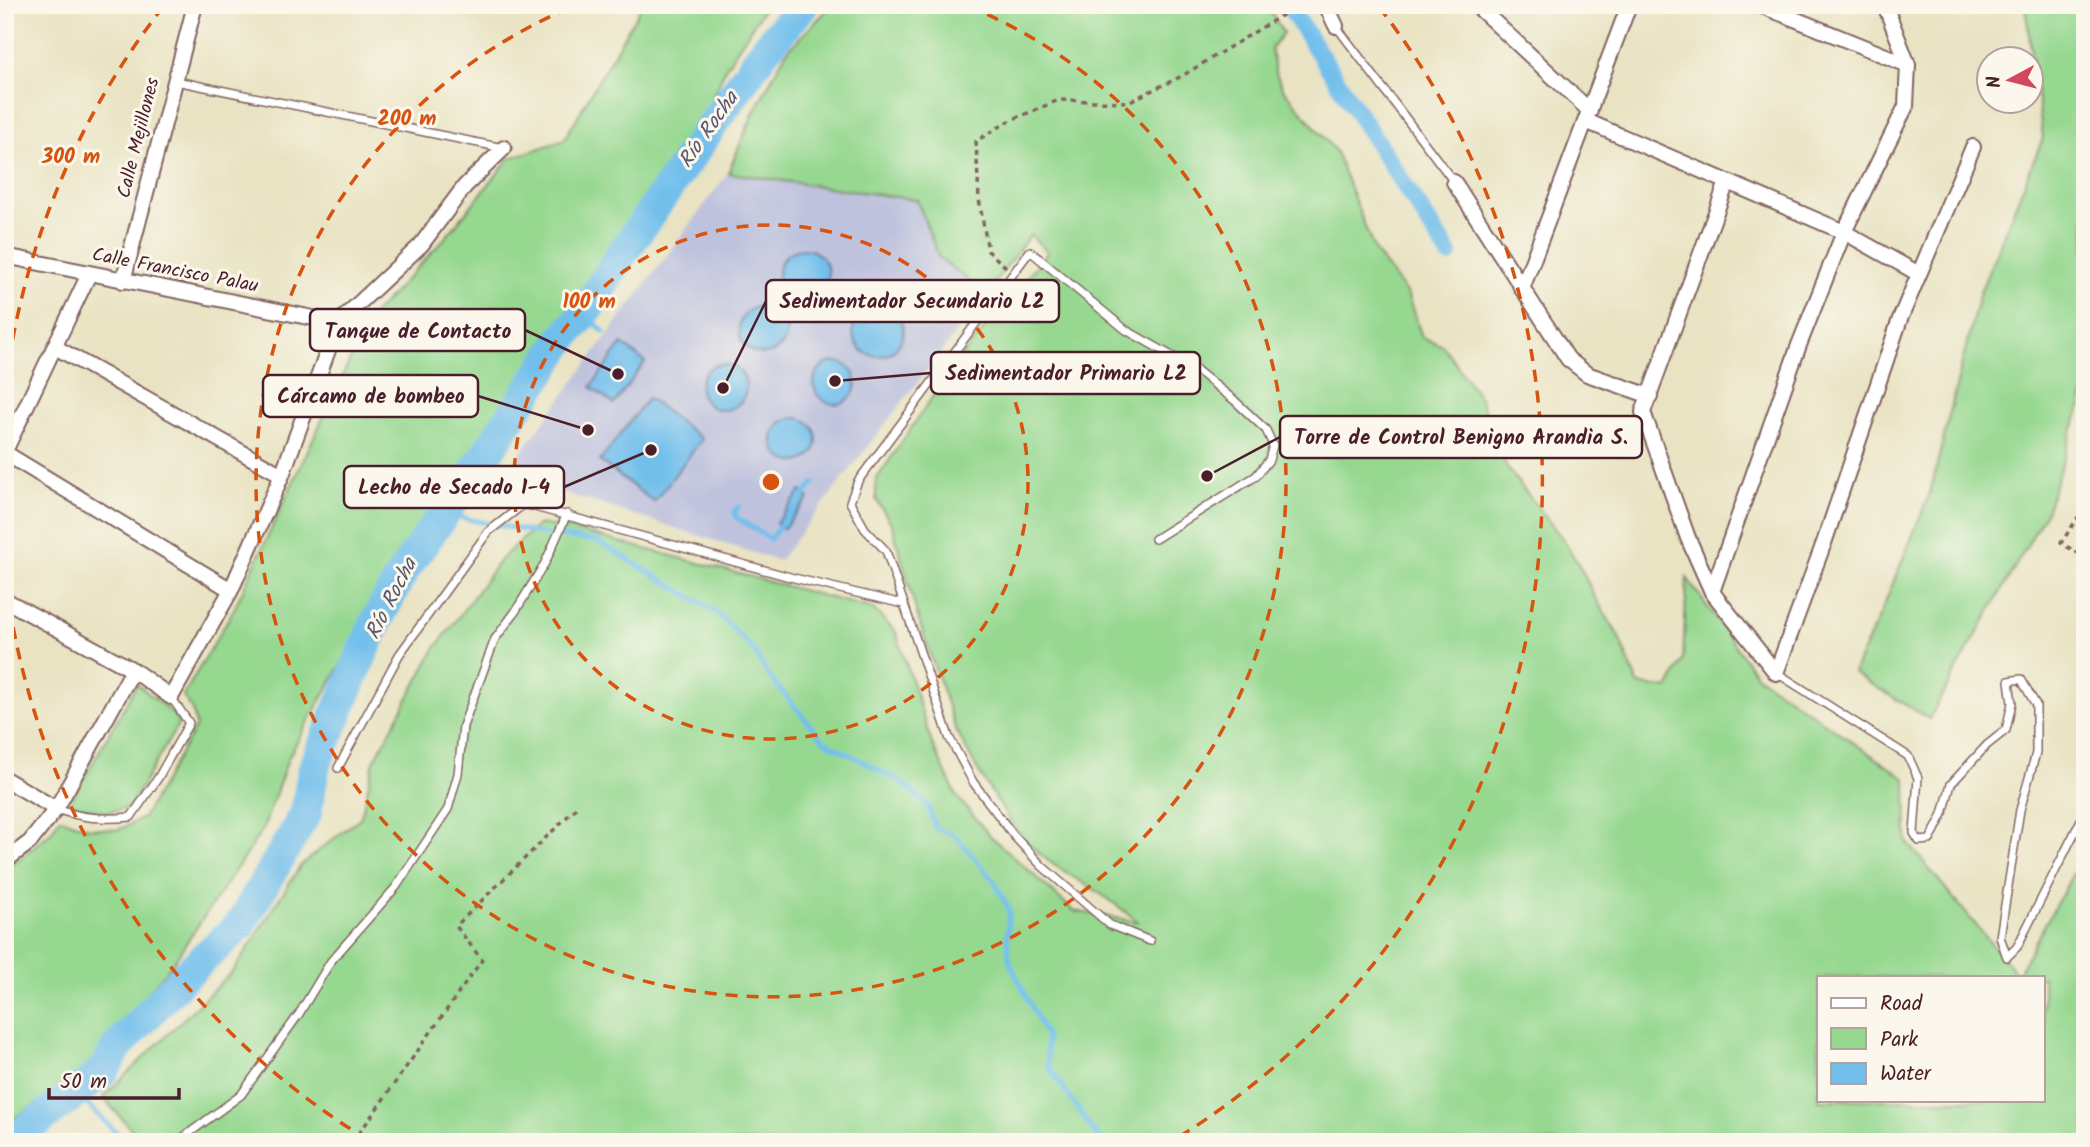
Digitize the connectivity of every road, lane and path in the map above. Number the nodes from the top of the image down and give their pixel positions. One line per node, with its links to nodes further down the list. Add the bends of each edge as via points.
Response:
1 (195, 5): 10 (street, Calle Mejillones)
2 (1326, 5): 8 (street)
3 (1476, 5): 11 (street)
4 (1629, 5): 11 (street)
5 (1760, 5): 9 (street)
6 (1885, 5): 9 (street)
7 (1298, 6): 18 (path, via 1182,76 1128,102 1059,100 976,141 988,251)
8 (1336, 26): 14 (lane)
9 (1908, 65): 16 (street, via 1906,106)
10 (174, 80): 12 (lane); 21 (street, Calle Mejillones)
11 (1588, 116): 15 (street); 22 (street)
12 (504, 148): 23 (street, via 465,186 421,245)
13 (1973, 148): 20 (street)
14 (1454, 182): 22 (street)
15 (1727, 182): 16 (street); 25 (street)
16 (1844, 232): 20 (street); 33 (street)
17 (5, 256): 19 (street, Calle Francisco Palau)
18 (1013, 273): 30 (lane, via 1030,251 1126,330 1195,369 1266,430 1273,445 1269,460 1256,476); 35 (lane, via 858,481 850,502 865,529 887,551)
19 (89, 274): 21 (street, Calle Francisco Palau); 24 (street)
20 (1919, 274): 37 (street)
21 (123, 281): 23 (street, Calle Francisco Palau)
22 (1522, 289): 25 (street, via 1568,359 1587,374)
23 (338, 323): 27 (street)
24 (55, 347): 26 (street); 27 (street)
25 (1650, 396): 33 (street, via 1643,412)
26 (5, 452): 32 (street)
27 (282, 475): 32 (street)
28 (2085, 507): 31 (path, via 2061,543)
29 (566, 514): 35 (lane); 39 (lane, via 524,504 488,532 399,655); 46 (lane, via 545,562 495,639 463,726 458,774 448,809 396,887 331,961 242,1095)
30 (1155, 539)
31 (2085, 556)
32 (231, 590): 38 (street)
33 (1712, 592): 37 (street)
34 (5, 600): 36 (street)
35 (903, 604): 45 (lane, via 949,737 973,782 1042,866 1110,925)
36 (133, 670): 38 (street); 42 (street)
37 (1776, 673): 43 (lane, via 1908,756 1918,778 1913,833 1919,841 1930,840 1951,784 2006,730 2012,704 2009,681 2021,679 2036,705 2036,753 2020,810 2000,937 2007,957 2017,947)
38 (171, 698): 42 (lane, via 189,723 131,817 107,820)
39 (338, 768)
40 (5, 779): 42 (street)
41 (576, 808): 47 (path, via 456,926 482,960)
42 (56, 809): 44 (street, via 30,842)
43 (2085, 812)
44 (5, 861)
45 (1150, 941)
46 (177, 1142)
47 (353, 1142)

